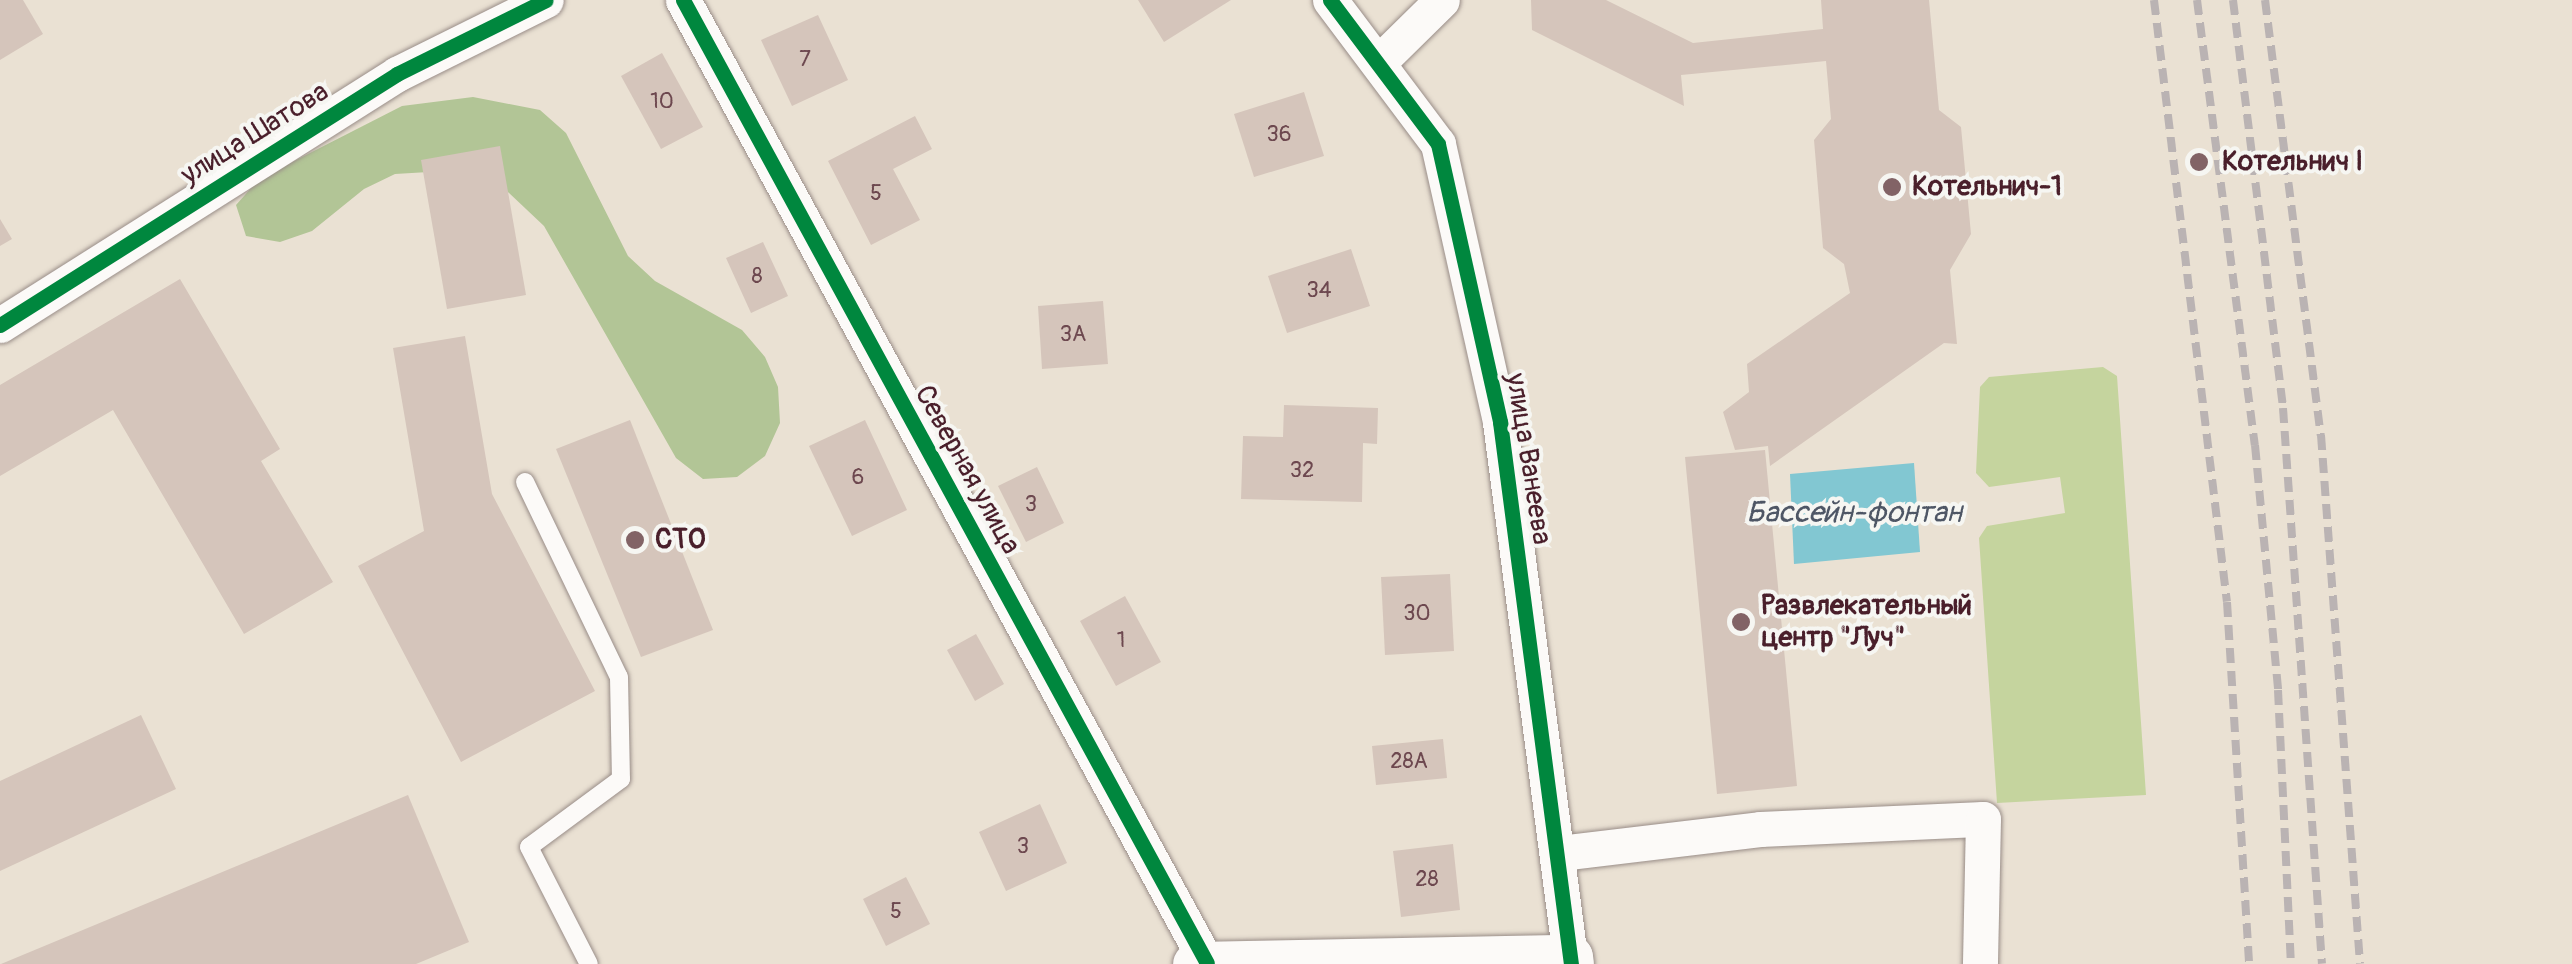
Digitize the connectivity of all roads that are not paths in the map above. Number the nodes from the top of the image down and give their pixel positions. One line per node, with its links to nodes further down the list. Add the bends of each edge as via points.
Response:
1 (546, 0): 6 (street, улица Шатова, via 397,74)
2 (683, 0): 10 (street, Северная улица)
3 (1330, 0): 5 (street, улица Ванеева)
4 (1442, 0): 5 (street)
5 (1380, 62): 8 (street, улица Ванеева, via 1438,144 1500,422)
6 (0, 325)
7 (525, 482): 11 (lane, via 619,677 621,778 529,847)
8 (1560, 853): 9 (street, улица Ванеева); 13 (street, via 1760,829 1983,819)
9 (1571, 961): 10 (street)
10 (1207, 963): 12 (street)
11 (589, 964)
12 (1195, 964)
13 (1980, 964)

